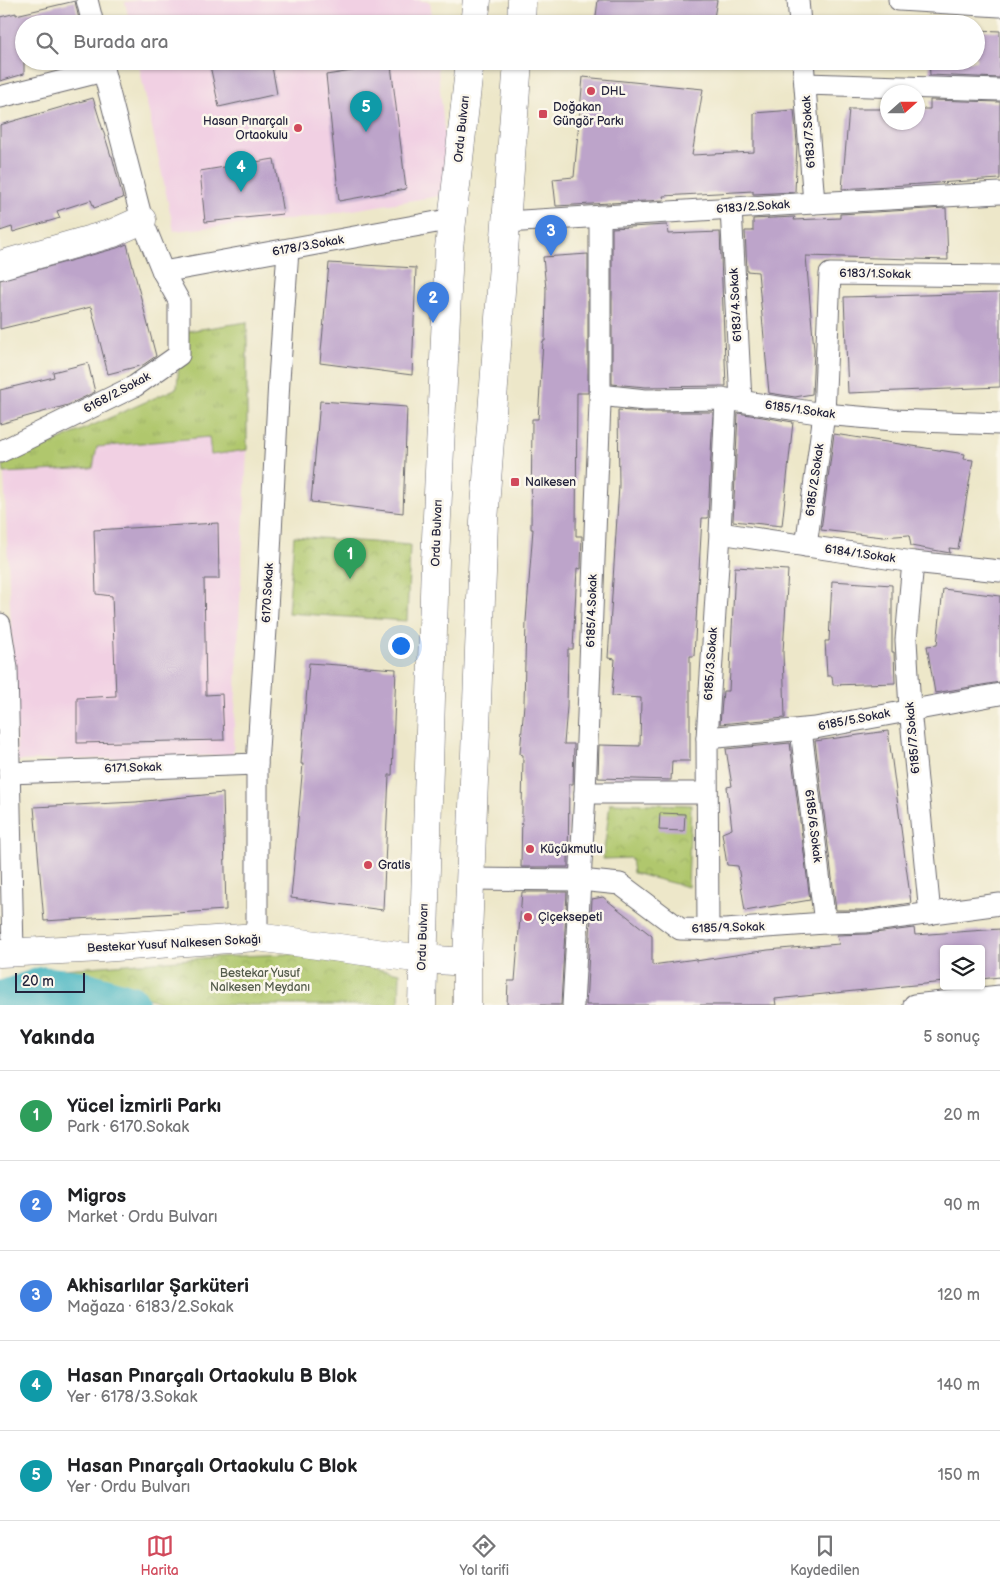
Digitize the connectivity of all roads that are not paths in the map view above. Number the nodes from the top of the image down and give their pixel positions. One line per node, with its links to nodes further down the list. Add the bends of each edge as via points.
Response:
1 (87, 0): 7 (street)
2 (477, 0): 8 (main road)
3 (522, 0): 9 (main road)
4 (798, 0): 10 (street)
5 (899, 0): 6 (street)
6 (1000, 6)
7 (91, 15)
8 (475, 15)
9 (521, 15)
10 (799, 15)
11 (89, 70): 18 (street)
12 (103, 70): 24 (street)
13 (469, 70): 23 (main road, Ordu Bulvarı)
14 (517, 70): 25 (main road)
15 (804, 70): 16 (street, 6183/7.Sokak)
16 (805, 84): 17 (street); 20 (street, 6183/7.Sokak)
17 (1000, 90)
18 (0, 97)
19 (1000, 193): 20 (street, 6183/2.Sokak)
20 (814, 202): 21 (street, 6183/2.Sokak)
21 (731, 208): 22 (street, 6183/2.Sokak); 31 (street, 6183/4.Sokak)
22 (600, 216): 25 (street, 6183/2.Sokak); 30 (street, 6185/4.Sokak)
23 (452, 219): 26 (street, 6178/3.Sokak); 57 (main road, Ordu Bulvarı, via 435,571)
24 (142, 220): 27 (main road, via 113,233); 28 (street)
25 (506, 222): 49 (main road, via 484,521)
26 (288, 250): 28 (street, 6178/3.Sokak); 45 (street, 6170.Sokak)
27 (0, 265)
28 (163, 272): 34 (street, 6168/2.Sokak, via 179,301 179,355 135,386)
29 (1000, 276): 32 (street, 6183/1.Sokak, via 830,274)
30 (600, 395): 31 (street, 6185/1.Sokak, via 645,400); 48 (street, 6185/4.Sokak)
31 (733, 400): 32 (street, 6185/1.Sokak); 35 (street, 6185/3.Sokak)
32 (824, 414): 33 (street, 6185/1.Sokak); 36 (street, 6185/2.Sokak)
33 (1000, 424)
34 (0, 452)
35 (720, 533): 36 (street, 6184/1.Sokak); 44 (street, 6185/3.Sokak)
36 (806, 546): 37 (street, 6184/1.Sokak)
37 (913, 562): 38 (street, 6184/1.Sokak); 42 (street, 6185/7.Sokak, via 906,640)
38 (1000, 571)
39 (0, 624): 40 (street)
40 (3, 668): 46 (street)
41 (1000, 694): 42 (street, 6185/5.Sokak)
42 (910, 709): 43 (street, 6185/5.Sokak); 52 (street, 6185/7.Sokak)
43 (801, 730): 44 (street, 6185/5.Sokak); 53 (street, 6185/6.Sokak)
44 (707, 738): 47 (street, 6185/3.Sokak)
45 (256, 764): 46 (street, 6171.Sokak); 55 (street, 6170.Sokak)
46 (9, 772): 56 (street)
47 (706, 792): 48 (street); 54 (street, 6185/3.Sokak)
48 (585, 793): 50 (street, 6185/4.Sokak)
49 (470, 879): 50 (street, 6185/9.Sokak); 58 (main road)
50 (580, 880): 54 (street, 6185/9.Sokak, via 620,884 680,929); 62 (street, 6185/4.Sokak)
51 (1000, 904): 52 (street, 6185/9.Sokak)
52 (930, 914): 53 (street, 6185/9.Sokak)
53 (825, 923): 54 (street, 6185/9.Sokak)
54 (708, 930)
55 (257, 937): 56 (main road, Bestekar Yusuf Nalkesen Sokağı); 57 (main road, Bestekar Yusuf Nalkesen Sokağı)
56 (6, 953)
57 (422, 959): 58 (main road, Bestekar Yusuf Nalkesen Sokağı); 60 (main road, Ordu Bulvarı)
58 (467, 962): 61 (main road)
59 (1000, 996): 63 (street)
60 (422, 1005)
61 (467, 1005)
62 (572, 1005)
63 (914, 1005)

